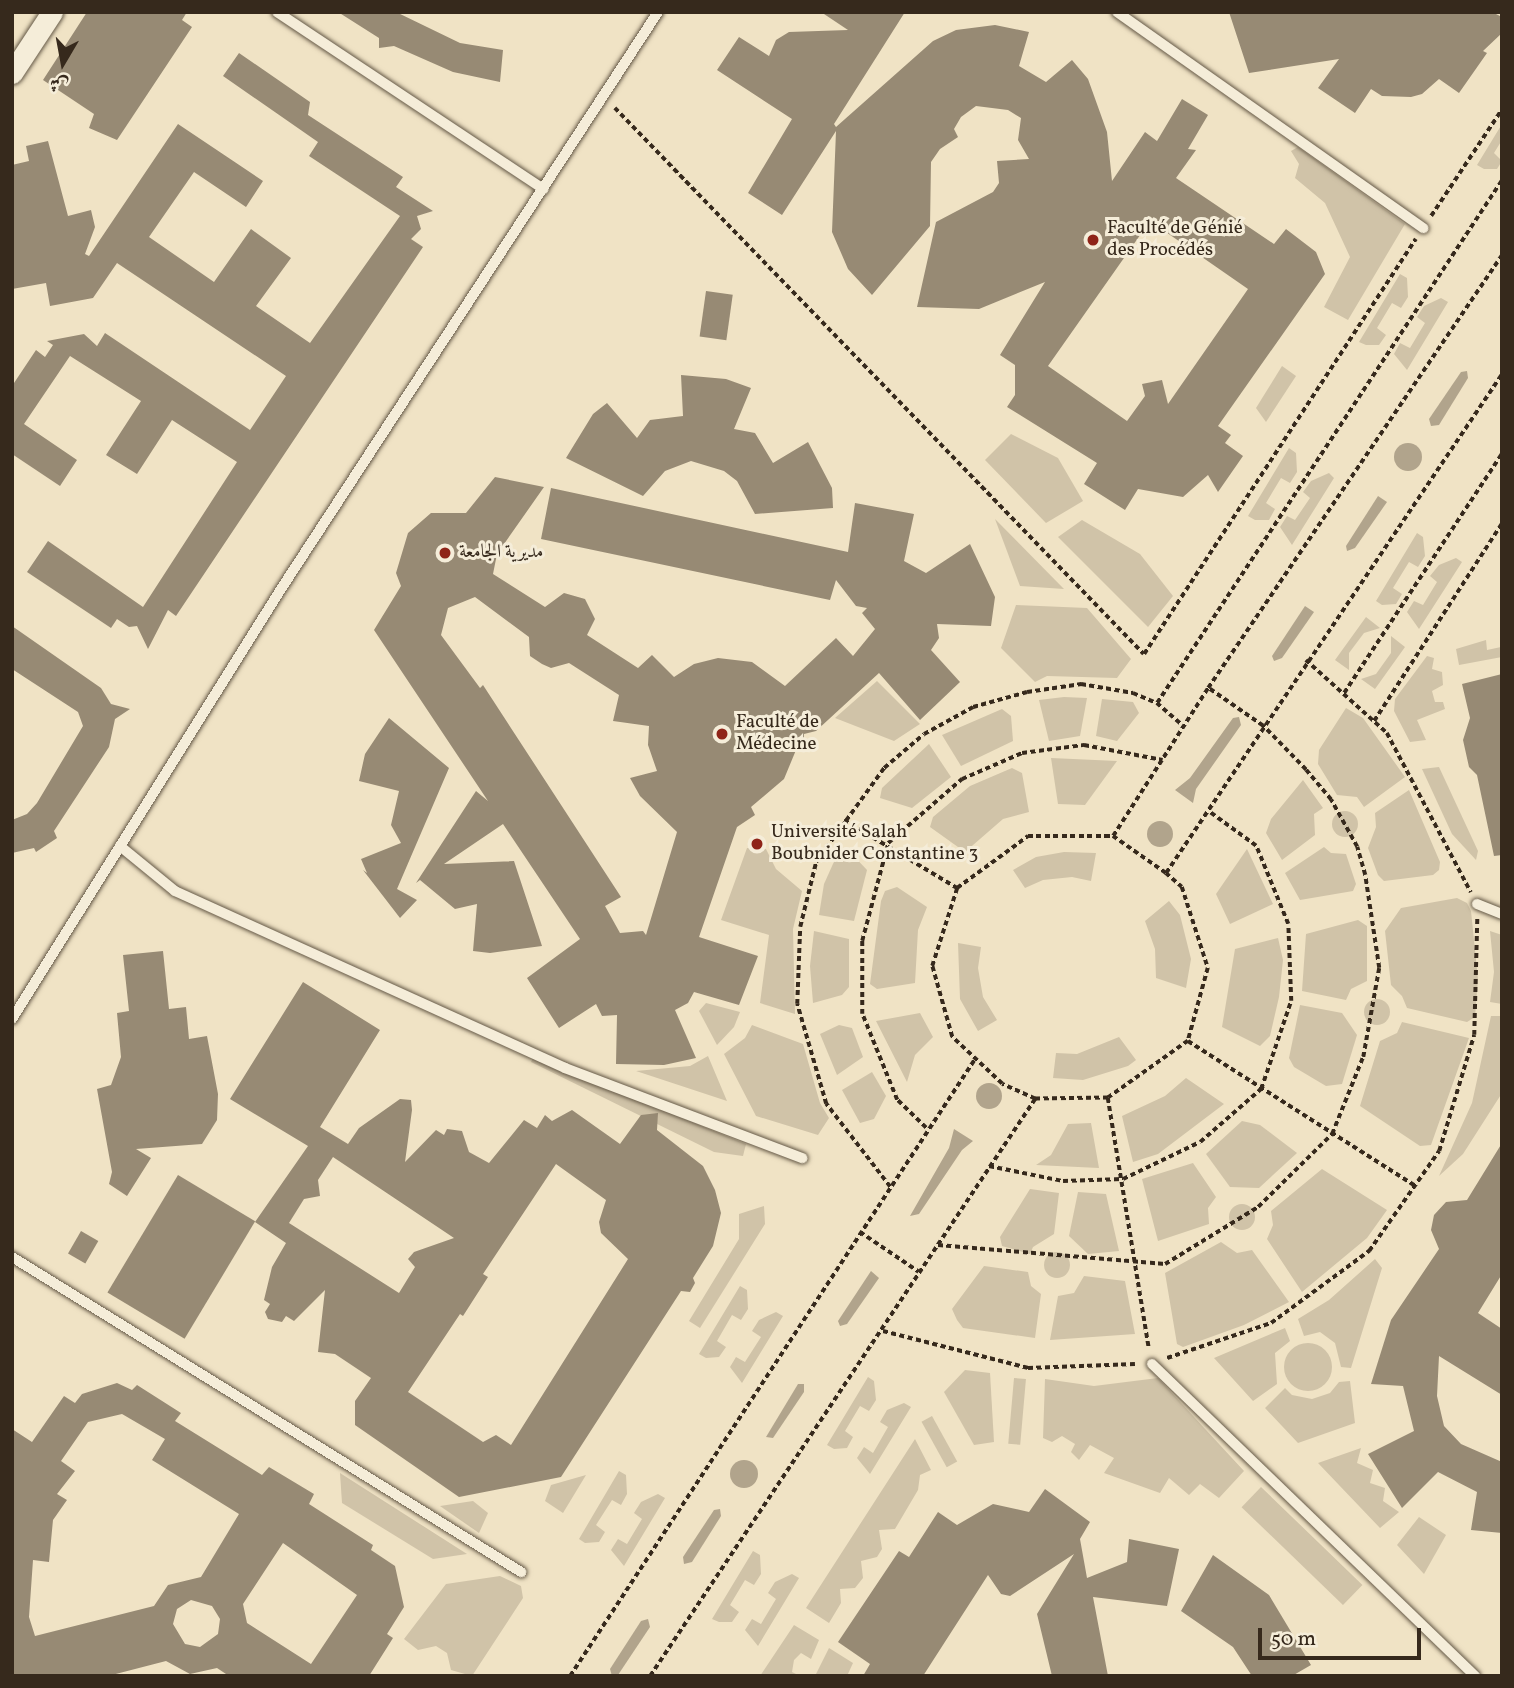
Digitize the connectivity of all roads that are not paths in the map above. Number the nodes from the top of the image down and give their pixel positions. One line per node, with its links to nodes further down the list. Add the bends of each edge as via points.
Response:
1 (52, 12): 5 (street)
2 (277, 12): 6 (lane)
3 (658, 12): 6 (lane)
4 (1117, 12): 7 (lane)
5 (12, 73)
6 (543, 189): 8 (lane)
7 (1423, 228)
8 (120, 846): 11 (lane); 12 (lane, via 188,896 565,1068)
9 (1477, 904): 10 (lane)
10 (1502, 914)
11 (12, 1019)
12 (802, 1158)
13 (12, 1257): 15 (lane)
14 (1152, 1363): 16 (lane)
15 (521, 1572)
16 (1475, 1676)

